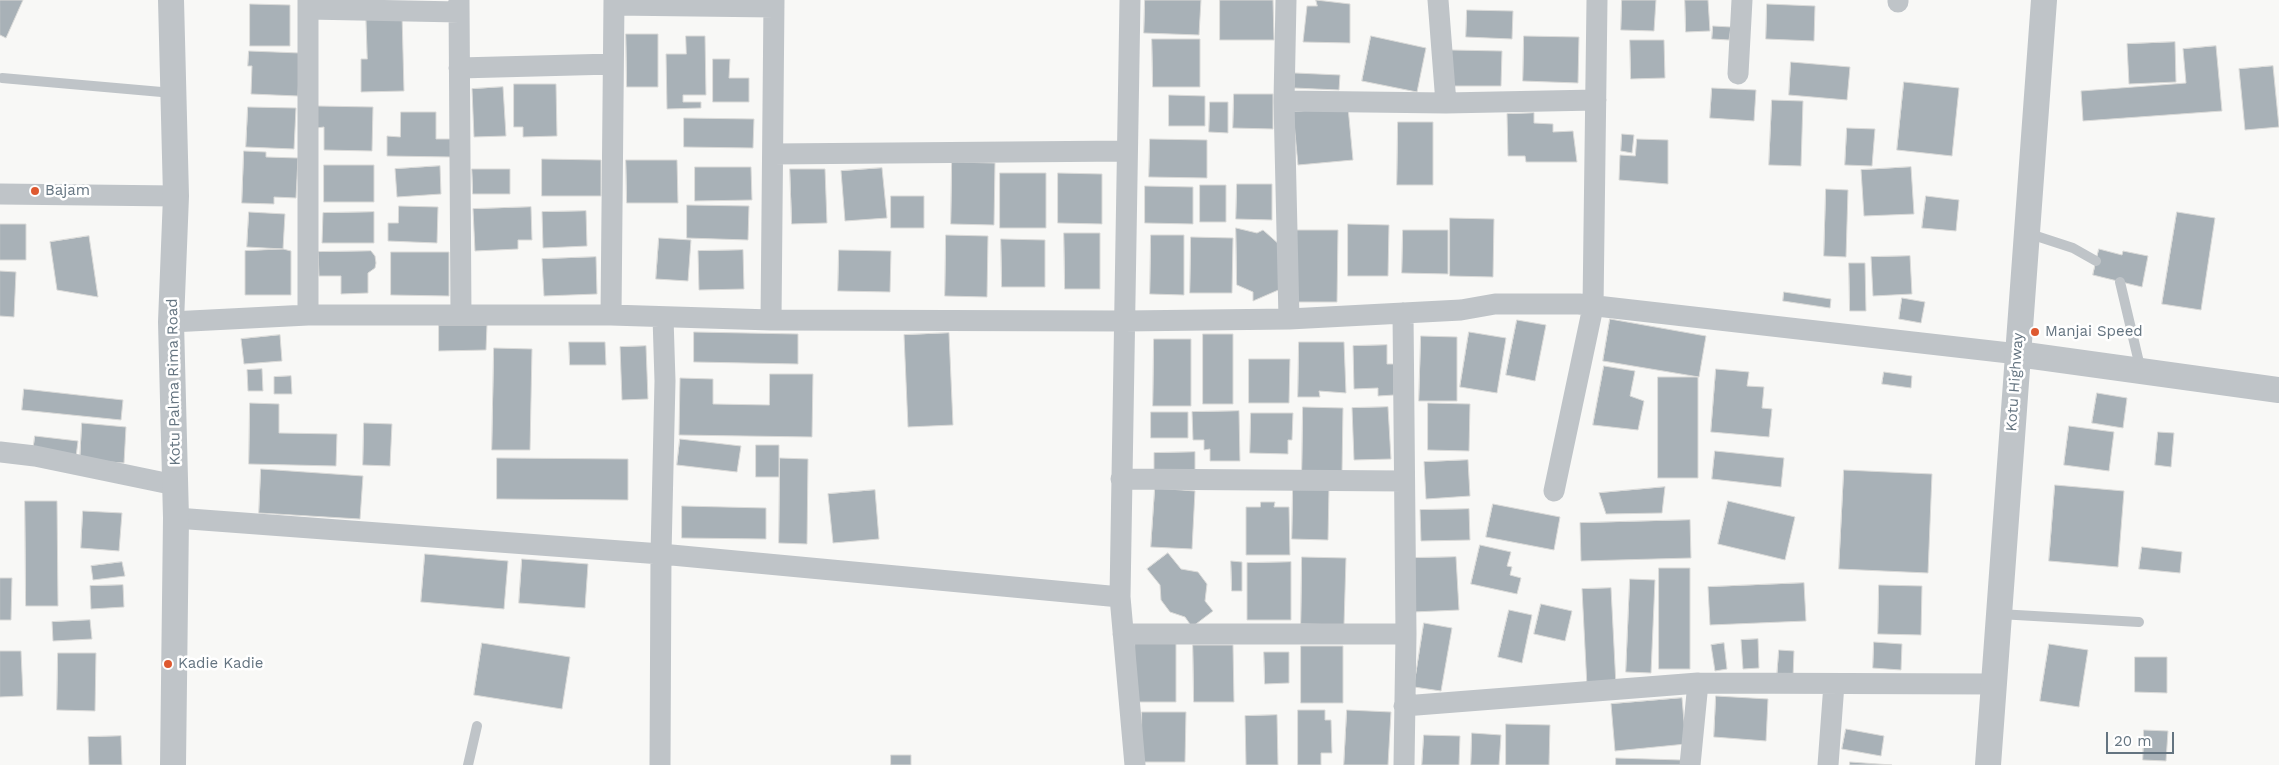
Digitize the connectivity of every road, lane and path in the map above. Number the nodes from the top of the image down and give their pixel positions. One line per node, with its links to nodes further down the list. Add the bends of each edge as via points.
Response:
1 (171, 0): 16 (street, Kotu Palma Rima Road)
2 (1130, 0): 20 (street)
3 (1286, 0): 18 (street)
4 (1438, 0): 19 (street)
5 (1596, 0): 17 (street)
6 (1742, 0): 14 (street)
7 (2044, 0): 24 (street, Kotu Highway)
8 (614, 2): 10 (street); 12 (street)
9 (308, 4): 11 (street); 29 (street)
10 (774, 4): 21 (street)
11 (459, 6): 13 (street)
12 (613, 64): 13 (street); 31 (street)
13 (459, 68): 30 (street)
14 (1738, 74)
15 (2, 78): 16 (lane)
16 (175, 93): 23 (street, Kotu Palma Rima Road)
17 (1596, 100): 19 (street); 27 (street)
18 (1284, 101): 19 (street); 33 (street)
19 (1446, 103)
20 (1127, 151): 21 (street); 35 (street)
21 (773, 154): 34 (street)
22 (0, 194): 23 (street)
23 (176, 196): 36 (street, Kotu Palma Rima Road)
24 (2026, 233): 25 (lane, via 2073,248); 37 (street, Kotu Highway)
25 (2096, 261)
26 (2120, 282): 38 (lane)
27 (1594, 306): 28 (street, via 1495,304 1461,310); 37 (street); 44 (street)
28 (1403, 313): 33 (street); 42 (street)
29 (308, 315): 30 (street); 36 (street)
30 (461, 315): 31 (street)
31 (611, 315): 32 (street)
32 (663, 317): 34 (street); 46 (street)
33 (1289, 319): 35 (street)
34 (771, 320): 35 (street)
35 (1124, 321): 41 (street)
36 (171, 322): 43 (street, Kotu Palma Rima Road)
37 (2018, 354): 38 (street); 48 (street, Kotu Highway)
38 (2142, 371): 39 (street)
39 (2279, 390)
40 (0, 452): 43 (street, via 35,456)
41 (1121, 479): 42 (street); 47 (street)
42 (1404, 481): 51 (street)
43 (175, 485): 45 (street, Kotu Palma Rima Road)
44 (1554, 491)
45 (176, 518): 46 (street); 57 (street, Kotu Palma Rima Road)
46 (661, 554): 47 (street); 59 (street)
47 (1120, 596): 50 (street)
48 (1998, 614): 49 (lane); 54 (street, Kotu Highway)
49 (2139, 622)
50 (1123, 634): 51 (street); 60 (street)
51 (1406, 634): 55 (street)
52 (1698, 683): 53 (street); 55 (street); 62 (street)
53 (1834, 684): 54 (street); 63 (street)
54 (1993, 684): 64 (street, Kotu Highway)
55 (1404, 706): 61 (street)
56 (477, 726): 58 (lane)
57 (173, 765)
58 (468, 765)
59 (660, 765)
60 (1134, 765)
61 (1404, 765)
62 (1690, 765)
63 (1828, 765)
64 (1988, 765)

